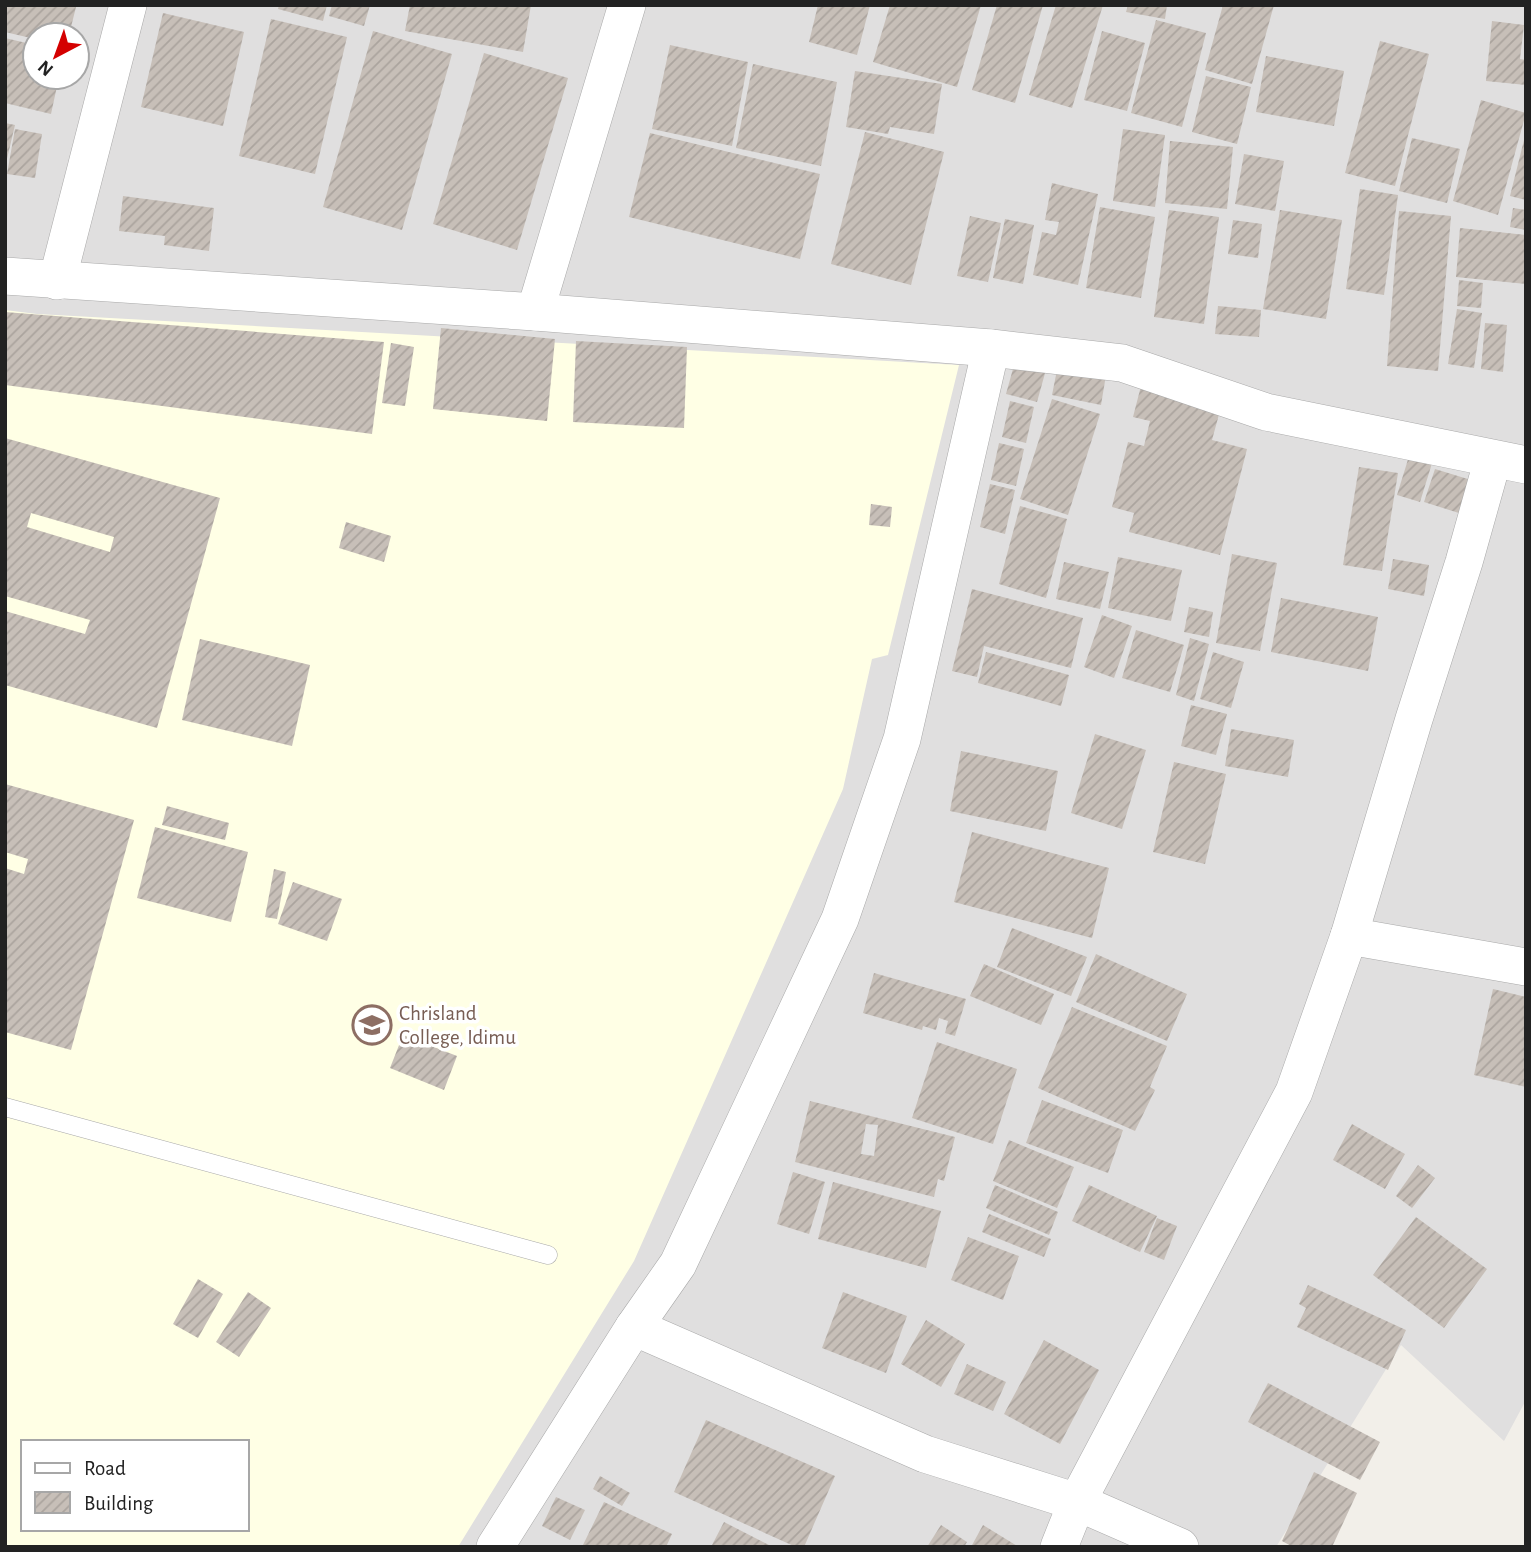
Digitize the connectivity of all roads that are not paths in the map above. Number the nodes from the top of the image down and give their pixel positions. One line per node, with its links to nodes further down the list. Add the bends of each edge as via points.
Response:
1 (128, 5): 4 (street)
2 (626, 5): 5 (street)
3 (5, 276): 4 (street)
4 (57, 281): 5 (street)
5 (536, 312): 6 (street)
6 (991, 348): 7 (street, via 1122,363 1266,412); 12 (street, via 902,739 840,919 678,1264)
7 (1509, 462): 8 (street, via 1464,562)
8 (1349, 936): 9 (street); 13 (street, via 1294,1092)
9 (1526, 967)
10 (5, 1107): 11 (lane)
11 (548, 1255)
12 (634, 1327): 13 (street, via 925,1454); 14 (street)
13 (1077, 1502): 15 (street); 16 (street)
14 (495, 1547)
15 (1059, 1547)
16 (1180, 1547)

